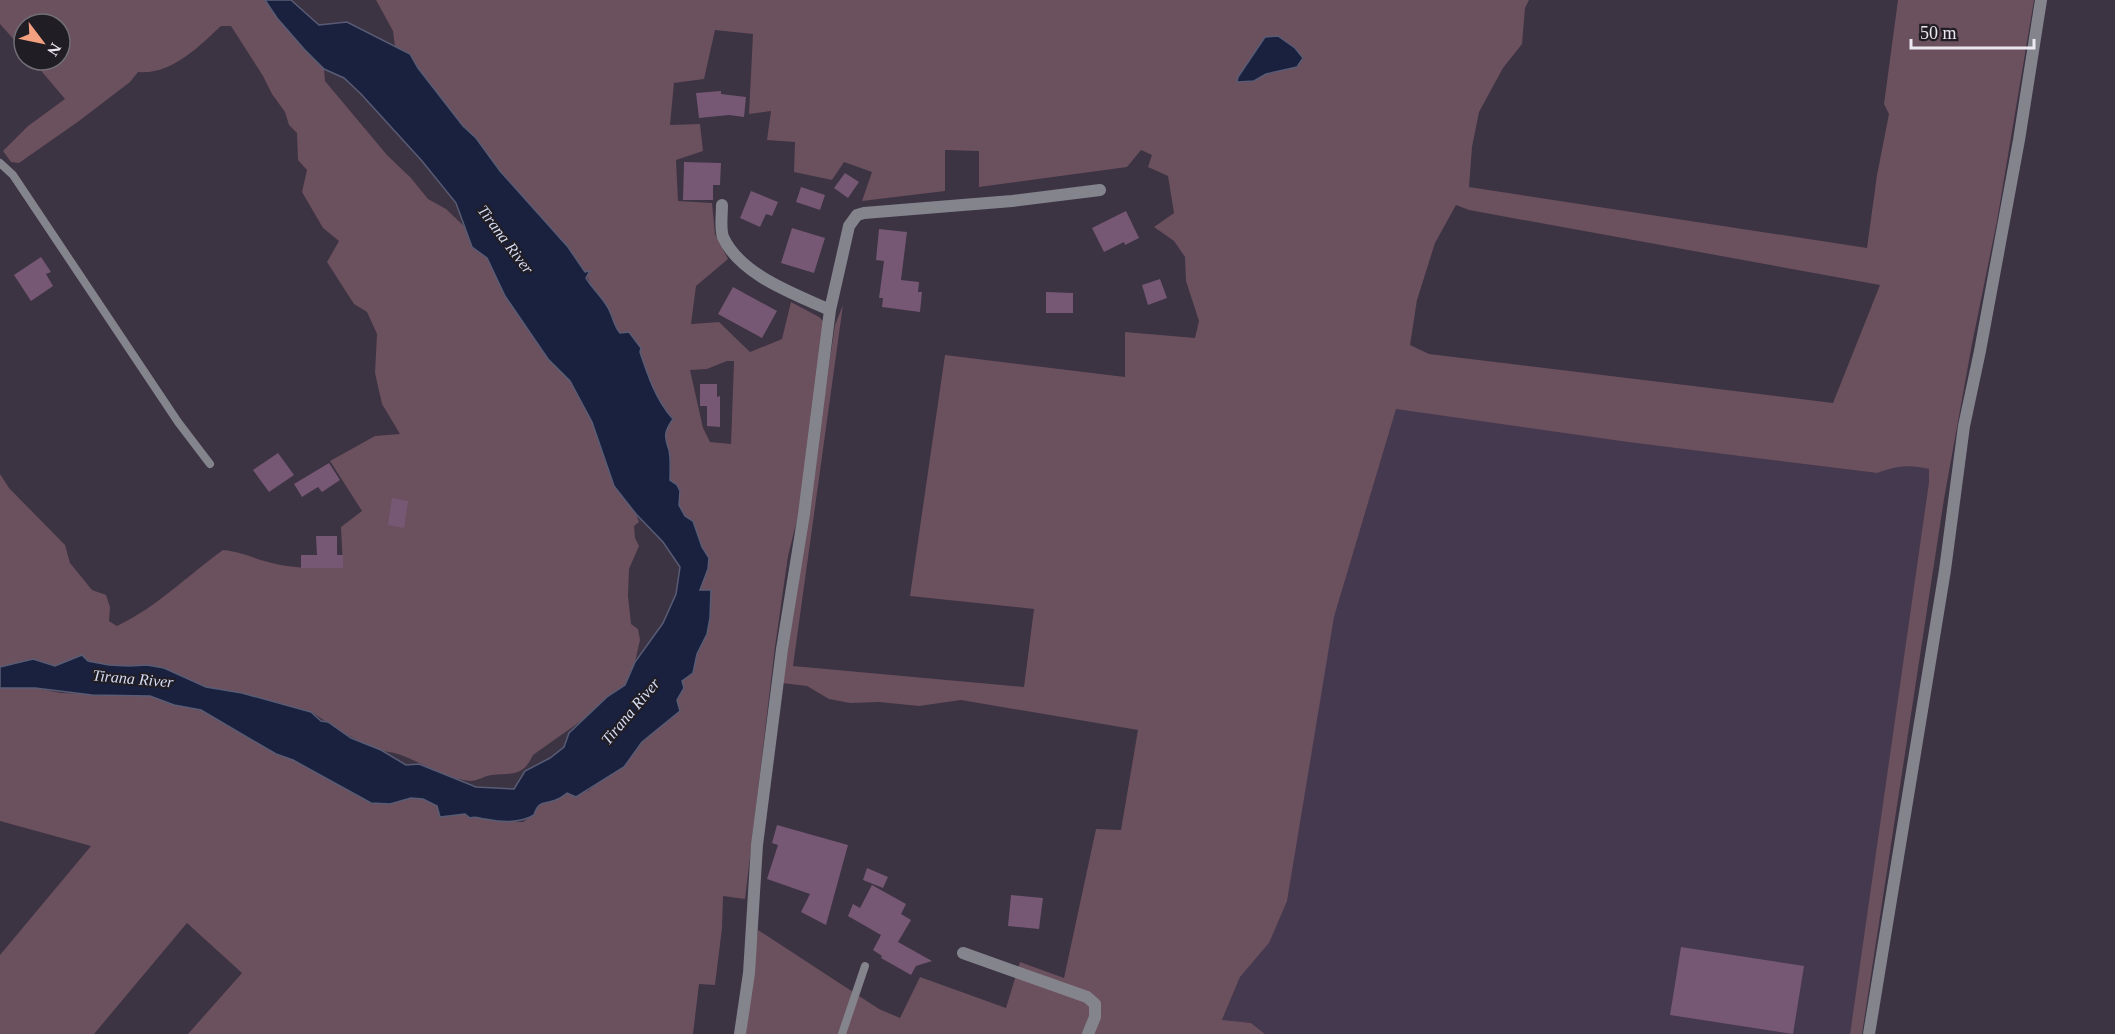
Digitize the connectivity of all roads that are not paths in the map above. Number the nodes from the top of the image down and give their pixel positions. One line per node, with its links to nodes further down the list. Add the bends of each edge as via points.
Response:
1 (2041, 0): 12 (street, via 2017,152 1964,426 1945,570)
2 (0, 163): 6 (lane, via 13,175)
3 (1100, 190): 5 (street, via 857,215 849,226)
4 (723, 205): 5 (street, via 722,236 738,259 768,281)
5 (830, 310): 9 (street, via 804,514 780,660)
6 (210, 464)
7 (963, 953): 11 (street, via 1088,997 1095,1004)
8 (865, 966): 10 (lane)
9 (740, 1034)
10 (842, 1034)
11 (1088, 1034)
12 (1869, 1034)

